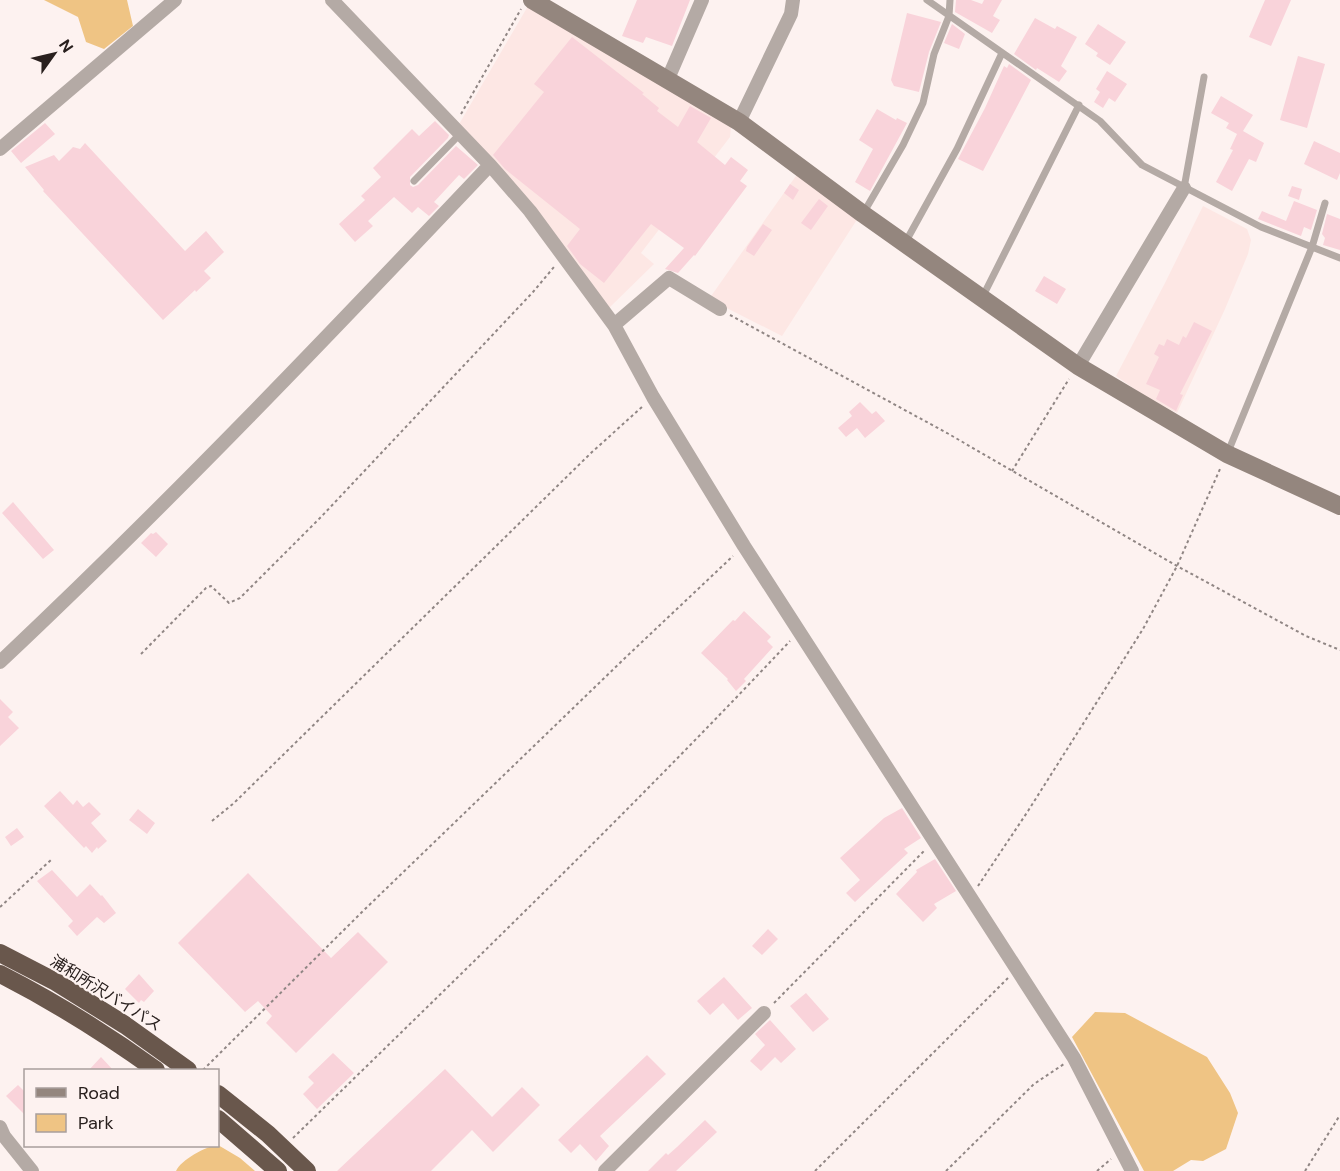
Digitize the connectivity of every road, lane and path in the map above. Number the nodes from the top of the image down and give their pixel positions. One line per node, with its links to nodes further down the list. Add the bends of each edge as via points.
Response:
1 (175, 0): 15 (street)
2 (332, 0): 14 (street)
3 (702, 0): 11 (street)
4 (793, 0): 13 (street, via 791,14)
5 (927, 0): 8 (lane)
6 (950, 0): 8 (lane)
7 (526, 5): 11 (street); 14 (path)
8 (949, 16): 9 (lane); 20 (lane, via 934,54 923,103)
9 (1002, 53): 12 (lane); 21 (lane, via 957,149)
10 (1204, 77): 18 (lane)
11 (667, 81): 13 (street)
12 (1079, 105): 18 (lane, via 1142,165); 25 (lane)
13 (739, 122): 20 (street)
14 (457, 130): 16 (street); 17 (lane)
15 (0, 149)
16 (490, 165): 23 (street); 38 (street, via 128,540)
17 (414, 181)
18 (1184, 188): 22 (lane, via 1261,227); 28 (street)
19 (1325, 203): 22 (lane)
20 (863, 214): 21 (street)
21 (905, 244): 25 (street)
22 (1312, 247): 24 (lane); 30 (lane)
23 (563, 256): 27 (street); 37 (path, via 470,360 240,598 229,603 211,586 206,588)
24 (1340, 258)
25 (982, 298): 28 (street)
26 (720, 309): 27 (street, via 669,278); 31 (path)
27 (614, 325): 29 (street)
28 (1078, 366): 30 (street); 31 (path)
29 (653, 397): 33 (street); 39 (path)
30 (1227, 454): 32 (street); 34 (path)
31 (1012, 471): 34 (path)
32 (1340, 506)
33 (744, 546): 35 (street); 51 (path)
34 (1177, 566): 36 (path, via 1306,636); 42 (path, via 1105,690)
35 (799, 631): 40 (street); 56 (path, via 635,802)
36 (1340, 650)
37 (141, 654)
38 (0, 662)
39 (212, 821)
40 (934, 840): 42 (street); 47 (path)
41 (52, 859): 43 (path)
42 (970, 898): 45 (street)
43 (0, 907)
44 (0, 953): 50 (highway, 浦和所沢バイパス, via 125,1025)
45 (1016, 969): 48 (street); 61 (path)
46 (0, 974): 49 (highway, via 118,1042)
47 (764, 1013): 60 (street)
48 (1074, 1058): 62 (path, via 1034,1084); 63 (street)
49 (153, 1069)
50 (185, 1069)
51 (204, 1069)
52 (219, 1095): 56 (highway)
53 (1340, 1114): 64 (path)
54 (219, 1120): 58 (highway)
55 (0, 1127): 57 (street)
56 (284, 1149): 59 (highway)
57 (33, 1171)
58 (278, 1171)
59 (307, 1171)
60 (605, 1171)
61 (815, 1171)
62 (946, 1171)
63 (1132, 1171)
64 (1305, 1171)

